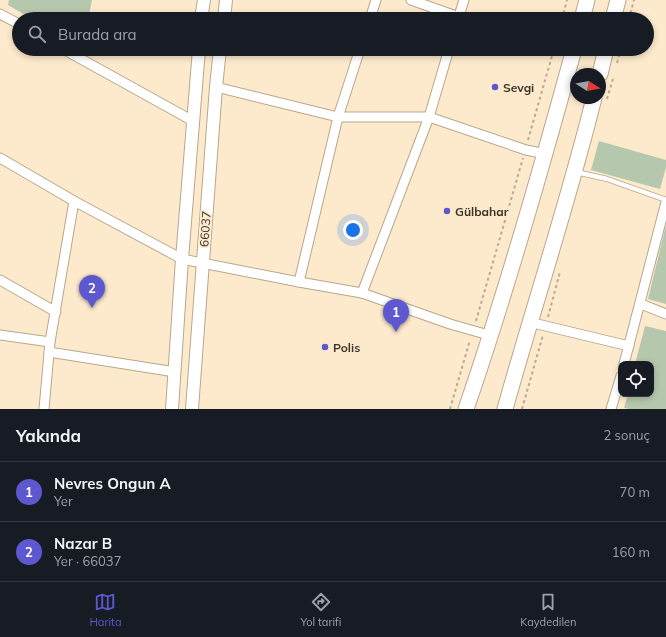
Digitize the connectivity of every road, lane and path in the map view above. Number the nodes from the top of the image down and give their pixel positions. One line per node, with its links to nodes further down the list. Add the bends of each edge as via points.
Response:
1 (204, 0): 11 (street)
2 (226, 0): 12 (street)
3 (376, 0): 13 (street)
4 (411, 0): 10 (street)
5 (464, 0): 15 (street)
6 (567, 0): 16 (path)
7 (587, 0): 17 (main road)
8 (618, 0): 18 (main road)
9 (634, 0): 19 (path)
10 (421, 2): 14 (street)
11 (203, 12)
12 (225, 12)
13 (372, 12)
14 (444, 12)
15 (460, 12)
16 (564, 12)
17 (584, 12)
18 (615, 12)
19 (631, 12)
20 (0, 14): 21 (street)
21 (12, 20)
22 (77, 56): 35 (street)
23 (198, 56): 35 (street, 66037)
24 (219, 56): 31 (street, 66037)
25 (358, 56): 33 (street)
26 (447, 56): 34 (street)
27 (552, 56): 36 (path)
28 (572, 56): 37 (main road)
29 (604, 56): 30 (main road)
30 (601, 68)
31 (216, 87): 33 (street); 43 (street, 66037)
32 (592, 104): 39 (main road)
33 (338, 117): 34 (street); 45 (street)
34 (429, 117): 36 (street); 46 (street)
35 (193, 120): 42 (street, 66037)
36 (526, 150): 37 (street); 51 (path)
37 (546, 154): 53 (main road)
38 (0, 158): 40 (street)
39 (574, 172): 41 (lane, via 607,179); 50 (main road)
40 (74, 200): 42 (street); 48 (street)
41 (666, 201): 47 (street)
42 (182, 259): 43 (street); 57 (street, 66037)
43 (203, 264): 45 (street); 61 (street, 66037)
44 (0, 280): 48 (street)
45 (299, 282): 46 (street)
46 (362, 293): 51 (street)
47 (641, 304): 49 (street); 54 (street)
48 (56, 312): 55 (street)
49 (666, 314)
50 (529, 322): 54 (street); 64 (main road)
51 (473, 330): 53 (street); 62 (path)
52 (0, 335): 55 (street)
53 (492, 336): 63 (main road)
54 (630, 346): 56 (street)
55 (50, 347): 57 (street); 59 (street)
56 (625, 361)
57 (175, 372): 60 (street, 66037)
58 (618, 386): 65 (street)
59 (44, 409)
60 (172, 409)
61 (192, 409)
62 (450, 409)
63 (466, 409)
64 (505, 409)
65 (611, 409)

